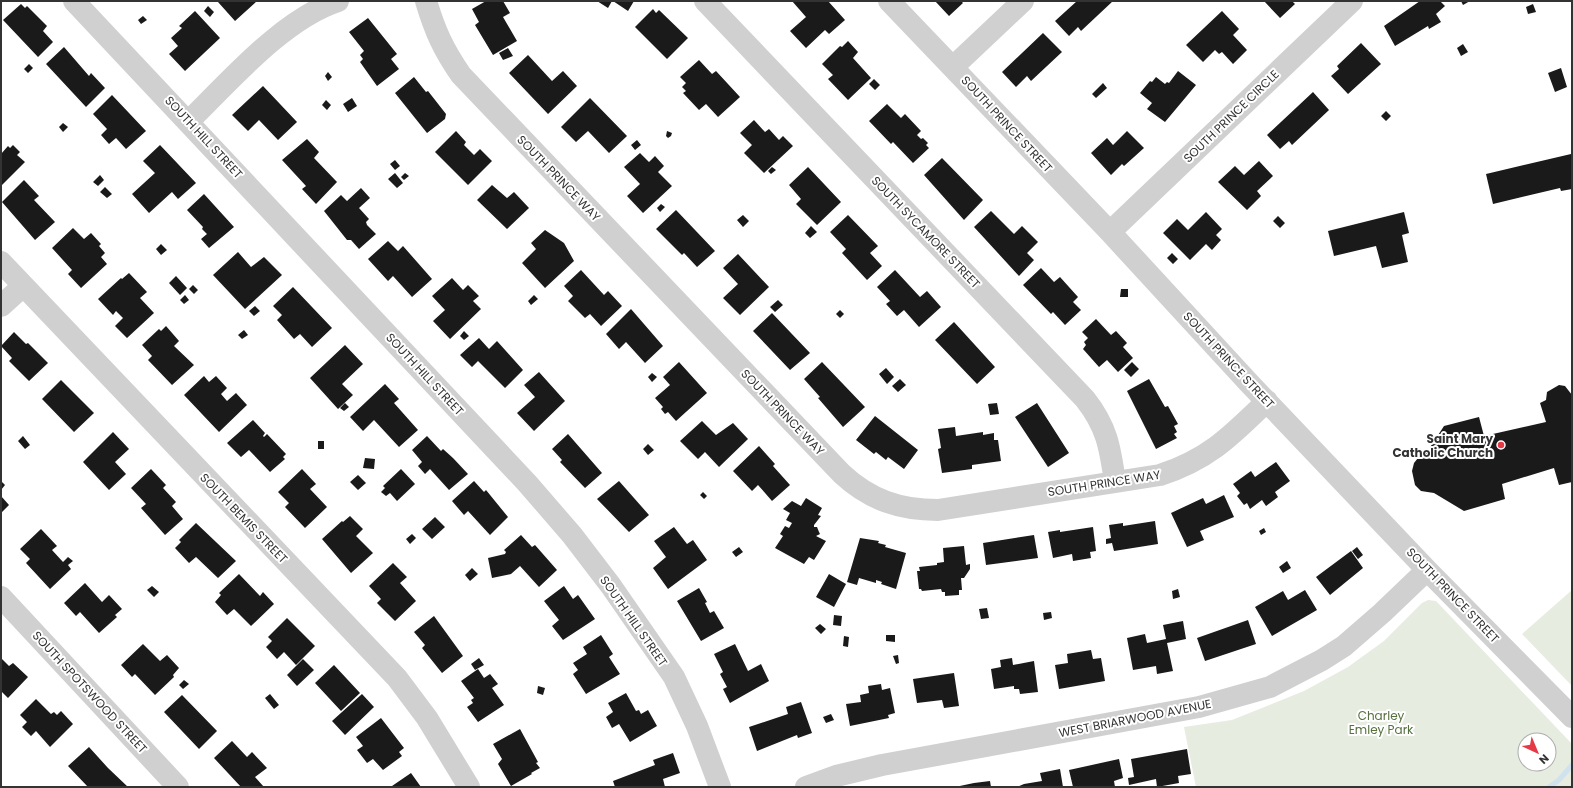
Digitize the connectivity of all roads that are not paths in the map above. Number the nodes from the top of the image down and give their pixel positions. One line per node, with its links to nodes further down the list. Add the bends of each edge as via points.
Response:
1 (74, 1): 9 (street, SOUTH HILL STREET)
2 (338, 1): 9 (street, via 317,9 277,36)
3 (426, 1): 15 (street, SOUTH PRINCE WAY, via 435,32 461,75 851,482 870,495 897,506 916,510 938,510)
4 (705, 1): 15 (street, SOUTH SYCAMORE STREET, via 1085,399 1109,441)
5 (889, 1): 8 (street, SOUTH PRINCE STREET)
6 (1024, 1): 8 (street)
7 (1352, 1): 10 (street, SOUTH PRINCE CIRCLE)
8 (953, 67): 10 (street, SOUTH PRINCE STREET)
9 (189, 121): 21 (street, SOUTH HILL STREET, via 527,483 572,535 674,677 697,726)
10 (1110, 232): 14 (street, SOUTH PRINCE STREET)
11 (1, 262): 12 (street, SOUTH BEMIS STREET)
12 (23, 286): 13 (street); 20 (street, SOUTH BEMIS STREET, via 397,678 427,718)
13 (1, 306)
14 (1268, 401): 15 (street, SOUTH PRINCE WAY, via 1204,457 1182,468); 16 (street, SOUTH PRINCE STREET)
15 (1115, 482)
16 (1427, 570): 18 (street, SOUTH PRINCE STREET); 22 (street, WEST BRIARWOOD AVENUE, via 1344,646 1270,687 1199,707 882,765 836,776)
17 (1, 597): 19 (street, SOUTH SPOTSWOOD STREET)
18 (1572, 717)
19 (172, 785)
20 (469, 787)
21 (720, 787)
22 (806, 787)

